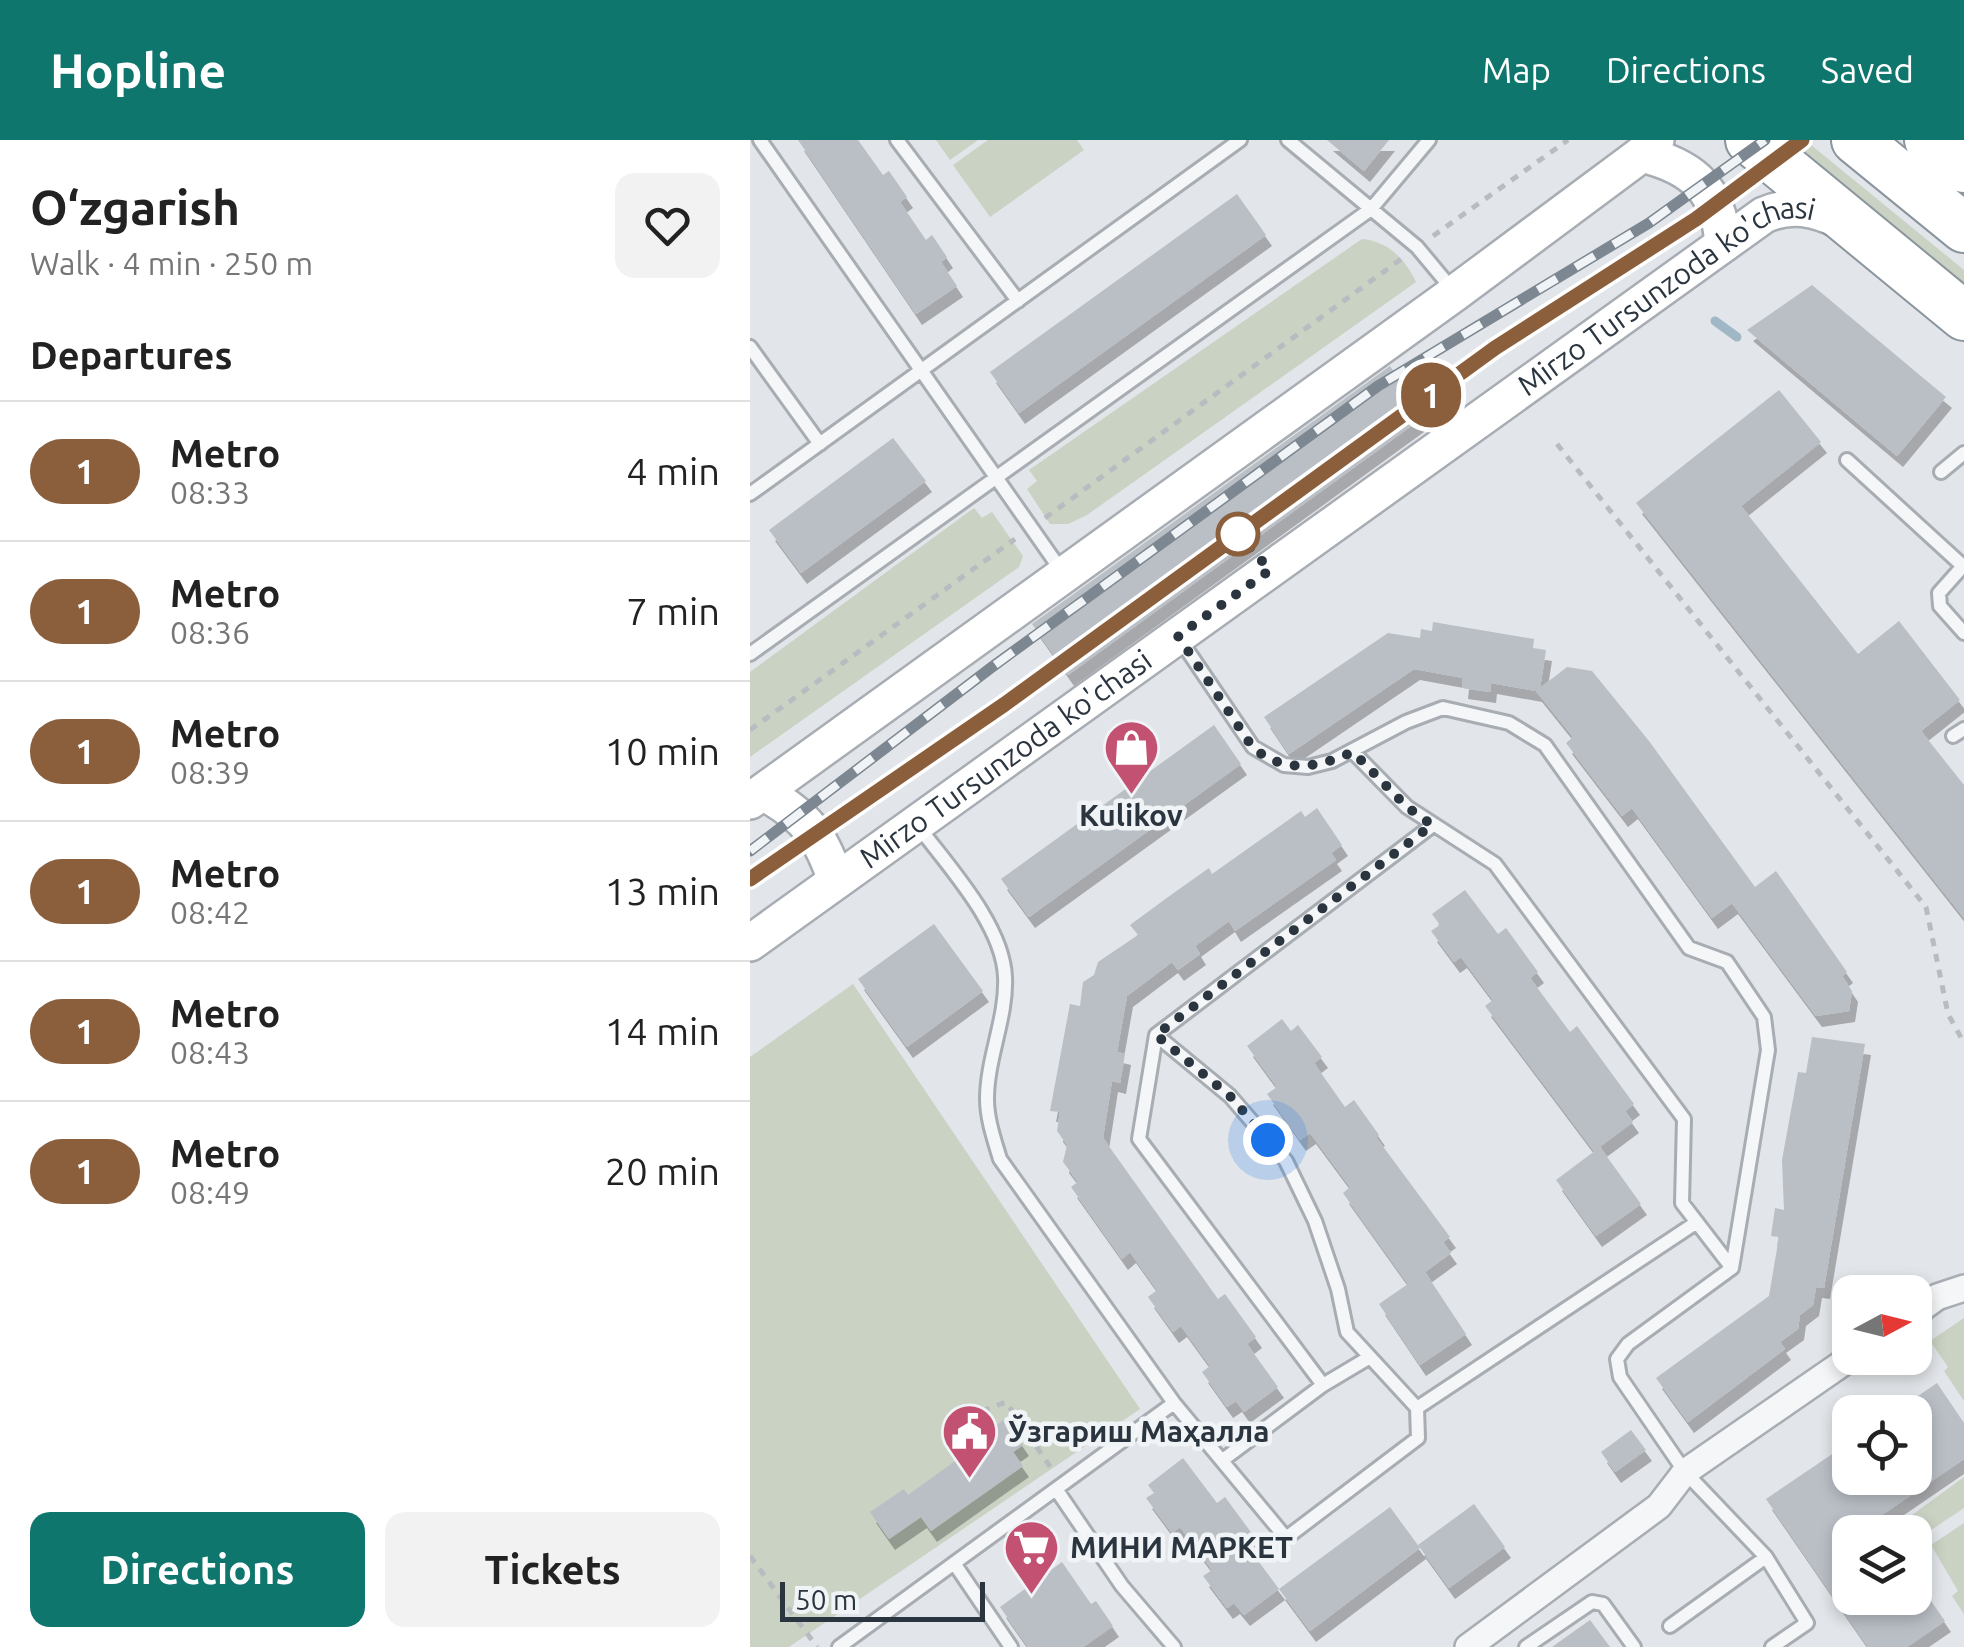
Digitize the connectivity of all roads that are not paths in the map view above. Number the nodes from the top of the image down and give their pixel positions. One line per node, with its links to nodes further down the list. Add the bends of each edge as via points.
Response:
1 (760, 140): 19 (lane)
2 (898, 140): 16 (lane)
3 (1240, 140): 16 (lane)
4 (1288, 140): 11 (lane)
5 (1429, 140): 11 (lane)
6 (1750, 140): 13 (highway)
7 (1856, 140): 12 (highway)
8 (1929, 140): 10 (highway)
9 (1649, 147): 14 (main road, via 1701,184 1718,209); 15 (main road)
10 (1964, 168)
11 (1371, 209): 15 (lane); 24 (lane)
12 (1964, 228)
13 (1860, 231): 14 (main road, Mirzo Tursunzoda ko'chasi, via 1820,212 1790,208 1764,215); 17 (highway)
14 (1724, 244): 29 (main road, Mirzo Tursunzoda ko'chasi)
15 (1455, 293): 27 (main road)
16 (1018, 301): 19 (lane)
17 (1964, 316)
18 (750, 347): 20 (lane)
19 (921, 371): 20 (lane); 24 (lane)
20 (820, 444): 25 (lane)
21 (1964, 453): 23 (lane)
22 (1847, 460): 26 (lane)
23 (1940, 472)
24 (995, 477): 27 (lane); 30 (lane)
25 (750, 494)
26 (1963, 567): 28 (lane, via 1938,593 1940,606)
27 (1064, 575): 32 (main road)
28 (1964, 633)
29 (1178, 636): 31 (lane, via 1263,756 1308,767); 33 (main road, Mirzo Tursunzoda ko'chasi)
30 (750, 654)
31 (1353, 752): 34 (lane); 39 (lane, via 1443,708 1509,723 1545,745 1689,948 1727,962 1764,1017 1768,1050)
32 (756, 797): 35 (main road, via 786,805 811,826)
33 (916, 824): 35 (main road, Mirzo Tursunzoda ko'chasi); 45 (lane, via 996,937 1002,960 1006,979 987,1096 1000,1159)
34 (1432, 825): 37 (lane); 38 (lane, via 1494,864 1684,1119 1682,1202)
35 (836, 882): 36 (main road, Mirzo Tursunzoda ko'chasi)
36 (750, 943)
37 (1156, 1035): 42 (lane, via 1230,1096 1286,1161 1315,1222 1347,1332); 44 (lane, via 1139,1139)
38 (1697, 1222): 39 (lane); 46 (lane)
39 (1732, 1268): 48 (lane, via 1618,1358 1620,1377)
40 (1964, 1288): 41 (street)
41 (1932, 1301)
42 (1370, 1357): 44 (lane); 46 (lane)
43 (1832, 1370): 48 (street)
44 (1323, 1385): 47 (lane)
45 (1174, 1403): 47 (lane); 49 (lane)
46 (1417, 1408): 47 (lane, via 1418,1438 1286,1538)
47 (1224, 1459)
48 (1685, 1472): 50 (lane); 56 (street, via 1659,1506)
49 (1059, 1486): 51 (lane); 55 (lane, via 1122,1586)
50 (1766, 1557): 52 (lane); 59 (lane, via 1807,1624)
51 (954, 1563): 53 (lane); 54 (lane)
52 (1670, 1626)
53 (839, 1647)
54 (1011, 1647)
55 (1174, 1647)
56 (1468, 1647)
57 (1526, 1647): 58 (lane, via 1592,1602 1603,1604)
58 (1634, 1647)
59 (1772, 1647)

